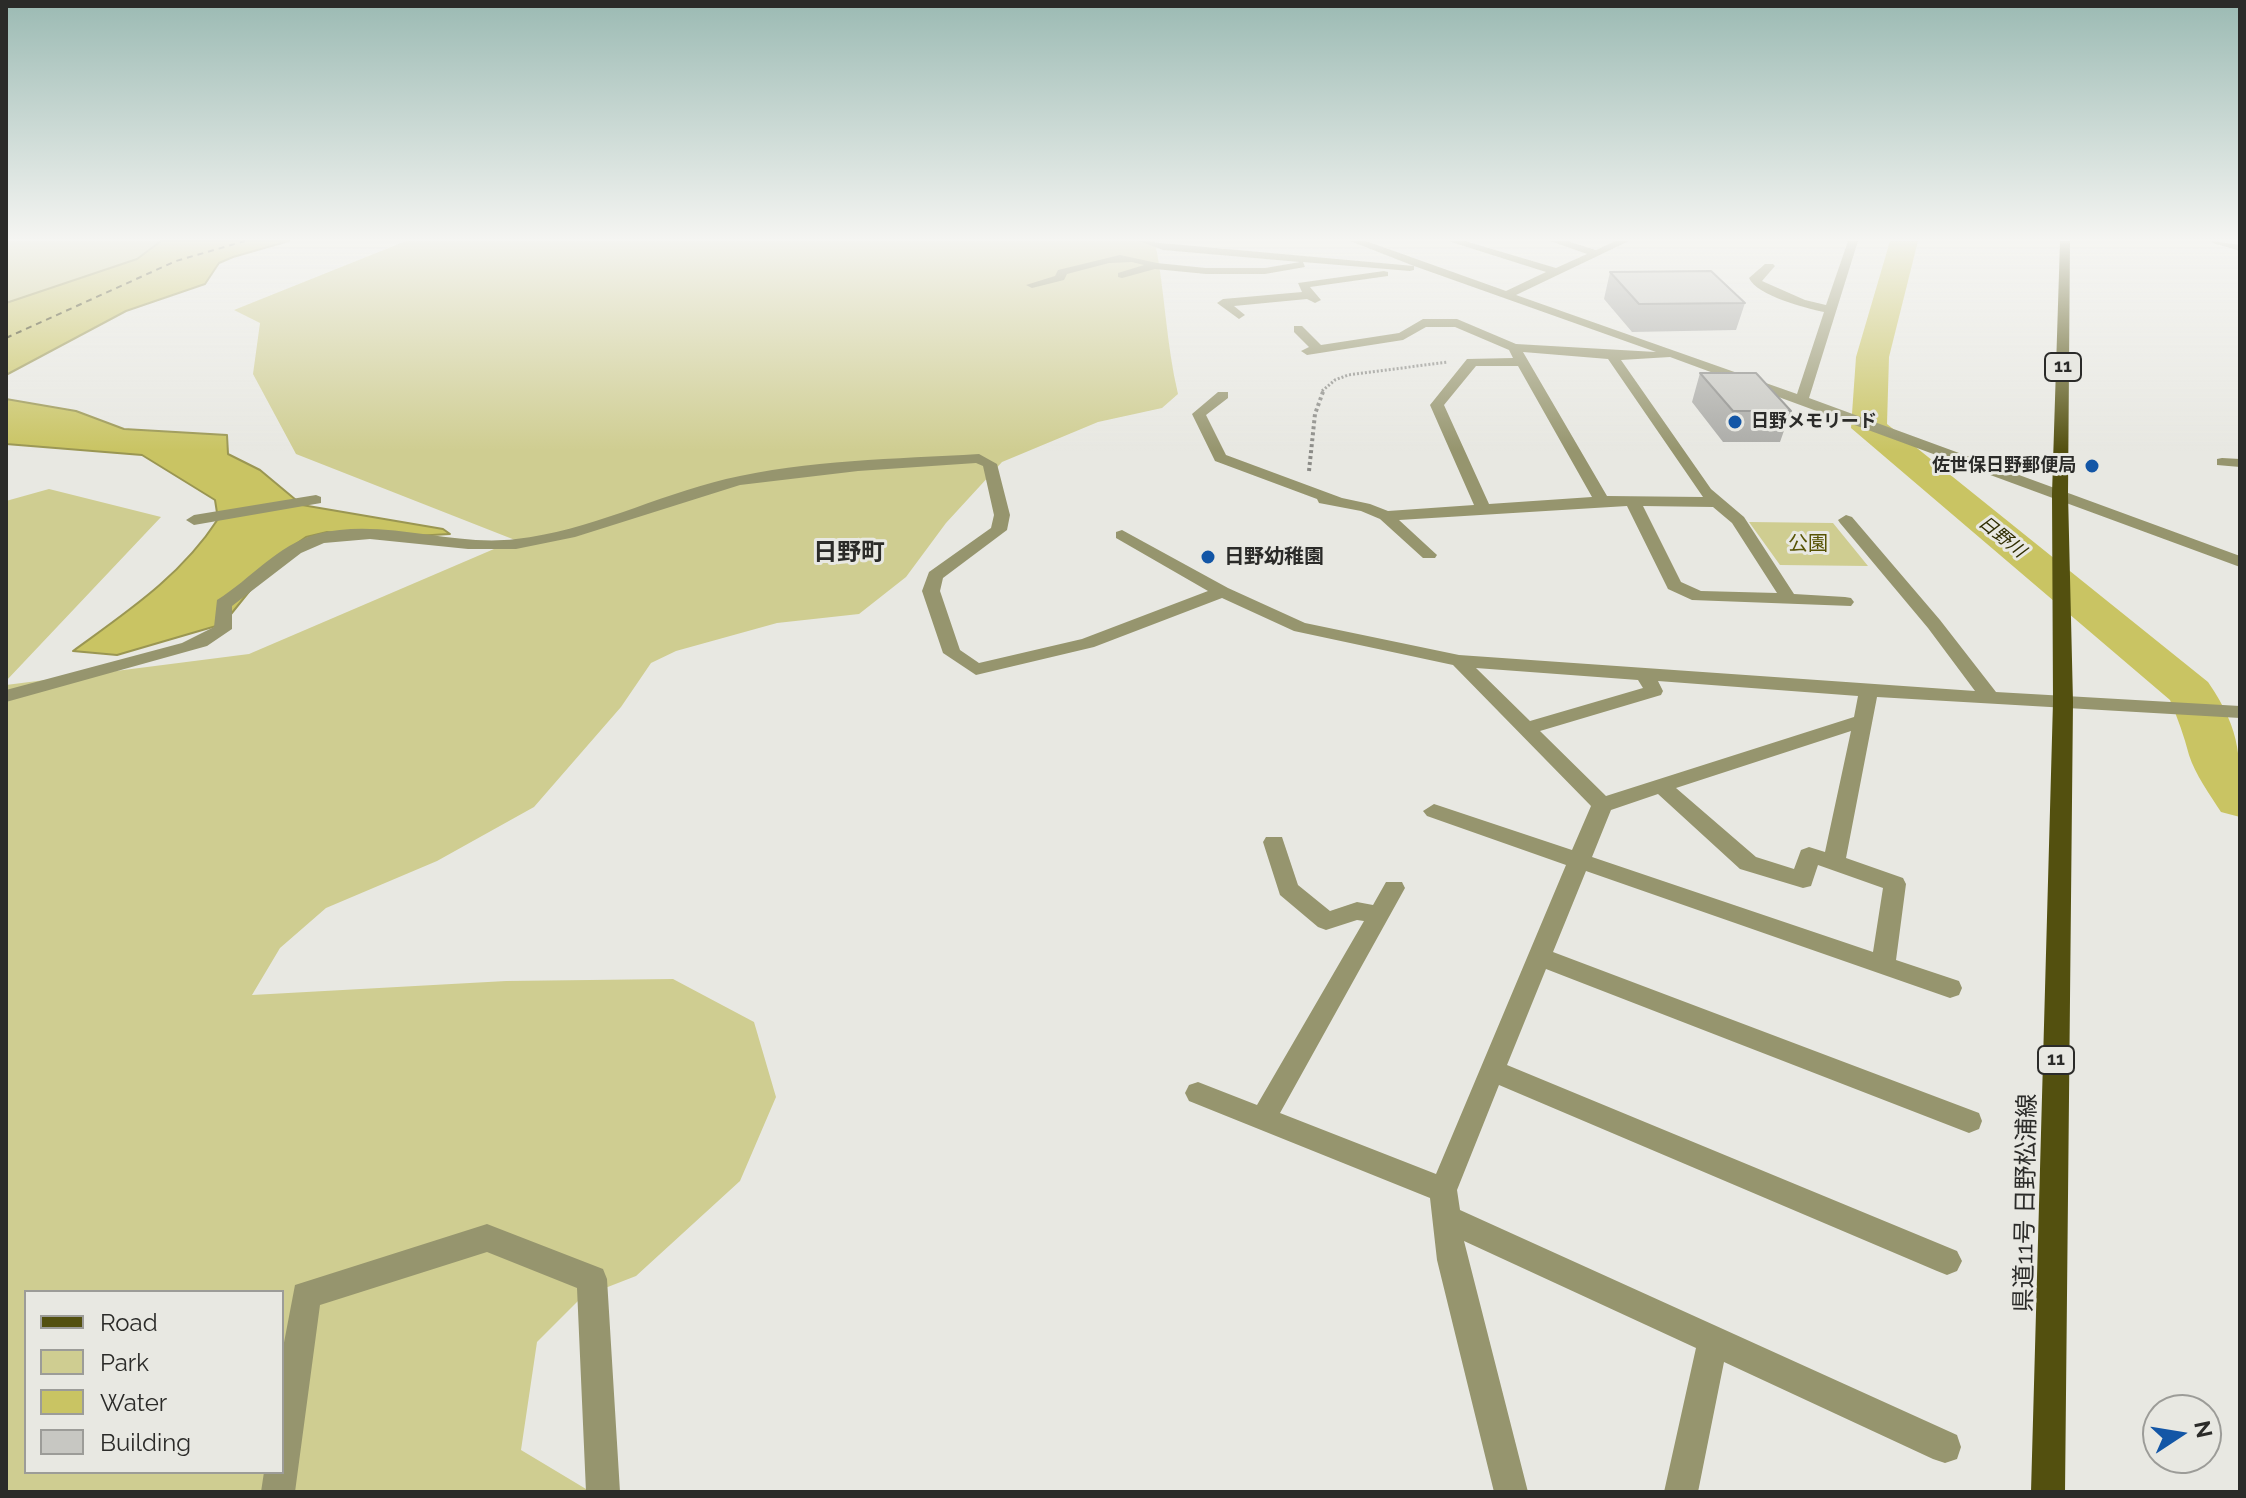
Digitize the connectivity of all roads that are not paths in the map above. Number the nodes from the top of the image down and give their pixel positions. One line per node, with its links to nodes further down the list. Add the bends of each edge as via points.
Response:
1 (1831, 310): 11 (street)
2 (1234, 311): 5 (street)
3 (1550, 311): 8 (street)
4 (2064, 311): 15 (main road, 11)
5 (1239, 315)
6 (1298, 329): 7 (street, via 1312,350 1403,336 1414,326 1439,321 1457,323)
7 (1514, 348): 9 (street); 10 (street)
8 (1673, 355): 9 (street); 11 (street)
9 (1612, 356): 19 (street)
10 (1523, 362): 17 (street); 20 (street, via 1472,362 1437,405)
11 (1802, 400): 15 (street)
12 (1231, 409): 21 (street, via 1217,399 1199,414 1220,458 1301,494)
13 (2222, 462): 14 (street)
14 (2240, 463)
15 (2060, 494): 26 (street); 35 (main road, 県道11号 日野松浦線 / 11)
16 (316, 500): 22 (street)
17 (1602, 501): 18 (street); 20 (street)
18 (1633, 502): 19 (street); 28 (street, via 1674,585 1698,596)
19 (1718, 502): 28 (street, via 1738,520)
20 (1483, 508): 21 (street)
21 (1386, 516): 25 (street)
22 (194, 520)
23 (1846, 520): 34 (street)
24 (1122, 535): 27 (street)
25 (1429, 555)
26 (2240, 562)
27 (1222, 592): 30 (street, via 1300,627); 33 (street, via 1116,635 976,669 952,653 931,591 935,576 999,530 1002,515 990,464 979,458 847,466 728,483 613,522 514,545 406,537 322,538 297,547 223,604 223,629 211,639)
28 (1789, 599): 29 (street)
29 (1845, 602)
30 (1459, 661): 31 (street); 38 (street)
31 (1645, 675): 32 (street); 38 (street, via 1654,691)
32 (1869, 691): 34 (street); 37 (street)
33 (6, 696)
34 (1990, 698): 35 (street)
35 (2063, 702): 36 (street); 62 (main road, 県道11号 日野松浦線 / 11)
36 (2240, 712)
37 (1862, 721): 39 (street); 44 (street)
38 (1526, 729): 40 (street)
39 (1661, 786): 40 (street); 44 (street, via 1748,863 1803,880 1809,855)
40 (1602, 805): 43 (street)
41 (1434, 811): 43 (street)
42 (1274, 842): 46 (street, via 1288,889 1326,921 1357,911)
43 (1578, 860): 47 (street); 48 (street)
44 (1834, 862): 48 (street, via 1895,884)
45 (1394, 888): 46 (street)
46 (1379, 915): 52 (street)
47 (1538, 956): 50 (street); 53 (street)
48 (1883, 965): 49 (street)
49 (1950, 988)
50 (1491, 1070): 54 (street); 55 (street)
51 (1198, 1093): 52 (street)
52 (1263, 1119): 54 (street)
53 (1969, 1121)
54 (1446, 1205): 56 (street); 60 (street, via 1452,1260)
55 (1947, 1261)
56 (1713, 1341): 57 (street); 61 (street)
57 (1945, 1447)
58 (284, 1448): 59 (street, via 306,1295 487,1238 592,1279)
59 (603, 1492)
60 (1511, 1492)
61 (1681, 1492)
62 (2048, 1492)

